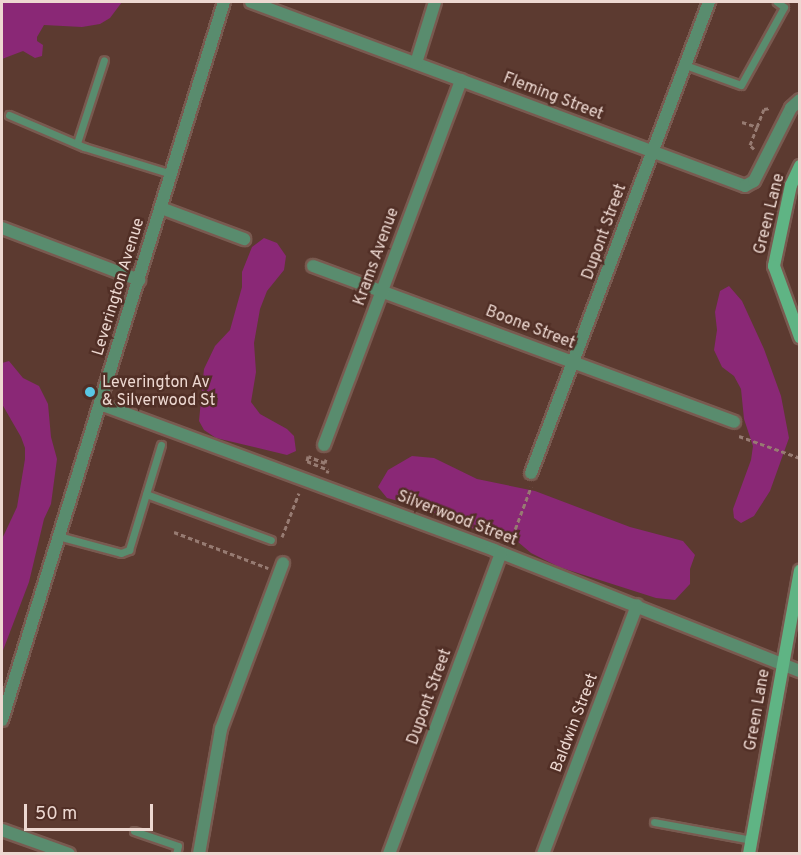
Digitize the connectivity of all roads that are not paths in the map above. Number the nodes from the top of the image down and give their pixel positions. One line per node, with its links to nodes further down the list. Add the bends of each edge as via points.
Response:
1 (224, 2): 15 (street, Leverington Avenue)
2 (251, 2): 7 (street, Fleming Street)
3 (435, 2): 7 (street)
4 (709, 2): 8 (street, Dupont Street)
5 (777, 2): 8 (lane, via 784,7 741,85)
6 (104, 60): 12 (lane)
7 (416, 63): 9 (street, Fleming Street)
8 (685, 65): 13 (street, Dupont Street)
9 (461, 80): 13 (street, Fleming Street); 21 (street, Krams Avenue)
10 (800, 100): 13 (street, Fleming Street, via 791,108 750,185)
11 (9, 115): 12 (lane)
12 (77, 143): 15 (lane)
13 (652, 152): 23 (street, Dupont Street)
14 (798, 173): 22 (main road, Green Lane, via 774,266)
15 (172, 174): 16 (street, Leverington Avenue)
16 (161, 208): 18 (street); 20 (street, Leverington Avenue)
17 (2, 228): 20 (street)
18 (244, 239)
19 (314, 266): 21 (street, Boone Street)
20 (139, 280): 24 (street, Leverington Avenue)
21 (383, 291): 23 (street, Boone Street); 27 (street, Krams Avenue)
22 (799, 332)
23 (573, 363): 25 (street, Boone Street); 28 (street, Dupont Street)
24 (100, 404): 30 (street, Leverington Avenue); 32 (street, Silverwood Street)
25 (734, 422)
26 (161, 445): 29 (lane)
27 (324, 445)
28 (531, 480)
29 (146, 494): 30 (lane, via 131,546 125,553); 31 (lane)
30 (58, 536): 38 (street, Leverington Avenue)
31 (272, 540)
32 (501, 553): 35 (street, Silverwood Street); 46 (street, Dupont Street)
33 (281, 568): 45 (street, via 221,729)
34 (800, 572): 36 (main road, Green Lane)
35 (637, 605): 36 (street, Silverwood Street); 47 (street, Baldwin Street)
36 (783, 664): 37 (street, Silverwood Street); 42 (main road, Green Lane)
37 (800, 671)
38 (2, 720)
39 (654, 822): 42 (lane)
40 (2, 830): 43 (street)
41 (134, 831): 44 (lane, via 178,846)
42 (752, 840): 48 (main road, Green Lane)
43 (69, 854)
44 (176, 854)
45 (199, 854)
46 (389, 854)
47 (543, 854)
48 (749, 854)

